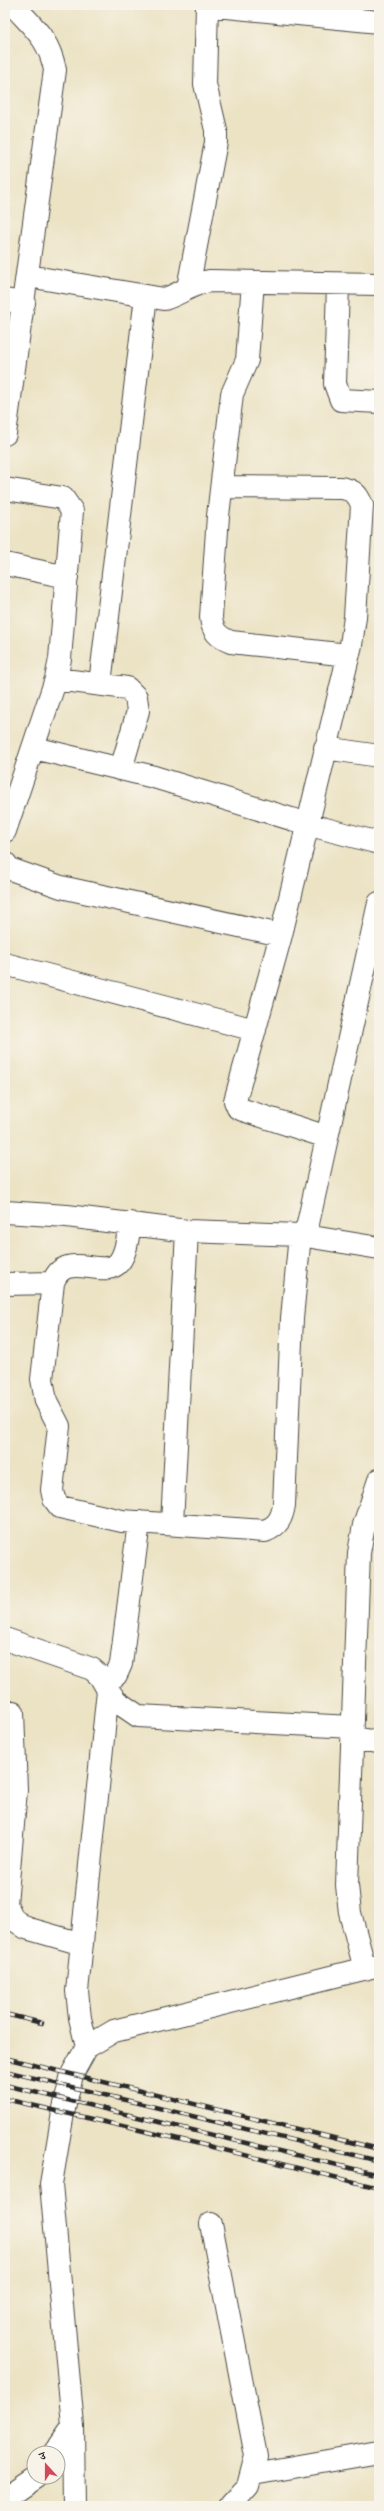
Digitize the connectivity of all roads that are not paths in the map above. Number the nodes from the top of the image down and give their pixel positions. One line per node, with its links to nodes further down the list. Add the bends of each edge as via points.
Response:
1 (13, 5): 4 (street, via 43,37 52,52 55,70)
2 (207, 5): 3 (street); 8 (street, via 205,84 216,130 216,142)
3 (379, 22)
4 (28, 276): 9 (street); 10 (street)
5 (253, 282): 6 (street); 8 (street, via 210,281 197,283); 13 (street, via 247,360 232,394)
6 (338, 284): 7 (street); 11 (street, via 335,384 337,394 341,400 350,402)
7 (379, 284)
8 (188, 288): 9 (street, via 164,299)
9 (146, 296): 19 (street)
10 (14, 302): 12 (street)
11 (379, 402)
12 (5, 434)
13 (222, 487): 17 (street, via 216,532 212,628 220,638 232,642); 17 (street, via 341,488 352,489 358,496 362,505 361,525 355,617)
14 (5, 489): 16 (street, via 63,498 68,502 72,511)
15 (5, 564): 16 (street)
16 (67, 577): 18 (street)
17 (348, 655): 21 (street)
18 (56, 679): 19 (street); 20 (street)
19 (100, 684): 23 (street, via 127,688 136,697 138,711)
20 (34, 748): 23 (street); 25 (street)
21 (326, 748): 22 (street); 24 (street)
22 (379, 756)
23 (121, 769): 24 (street)
24 (307, 824): 26 (street); 29 (street)
25 (5, 831)
26 (379, 843)
27 (5, 863): 29 (street, via 10,869 61,887)
28 (379, 903): 32 (street)
29 (281, 935): 31 (street)
30 (5, 964): 31 (street)
31 (255, 1030): 32 (street, via 237,1090 235,1101 238,1108)
32 (327, 1137): 36 (street, via 307,1228)
33 (5, 1212): 34 (street)
34 (130, 1223): 35 (street); 38 (street, via 124,1255 118,1263 109,1268 63,1268 56,1273)
35 (188, 1231): 36 (street); 42 (street)
36 (300, 1235): 37 (street); 42 (street, via 292,1318 284,1505 280,1521 274,1528 265,1531)
37 (379, 1248)
38 (53, 1283): 39 (street); 41 (street, via 42,1379 46,1400 60,1426 52,1490 54,1499 60,1507)
39 (5, 1284)
40 (379, 1480): 46 (street, via 364,1525 359,1553)
41 (139, 1522): 42 (street); 44 (street, via 121,1664 116,1676)
42 (172, 1524)
43 (5, 1639): 44 (street, via 92,1669)
44 (106, 1687): 46 (street, via 116,1701 138,1716); 49 (street)
45 (13, 1712): 48 (street)
46 (352, 1727): 47 (street, via 357,1739); 50 (street, via 347,1885 350,1914)
47 (379, 1742)
48 (11, 1786): 49 (street, via 6,1904 13,1919 26,1928)
49 (82, 1944): 51 (street, via 77,1991)
50 (372, 1967): 51 (street, via 114,2031)
51 (87, 2047): 53 (street, via 72,2074 51,2184)
52 (211, 2224): 56 (street, via 256,2456)
53 (73, 2426): 54 (street); 59 (street)
54 (60, 2445)
55 (379, 2452): 56 (street)
56 (253, 2474): 60 (street, via 248,2486)
57 (26, 2484): 58 (street)
58 (5, 2498)
59 (74, 2506)
60 (230, 2506)

